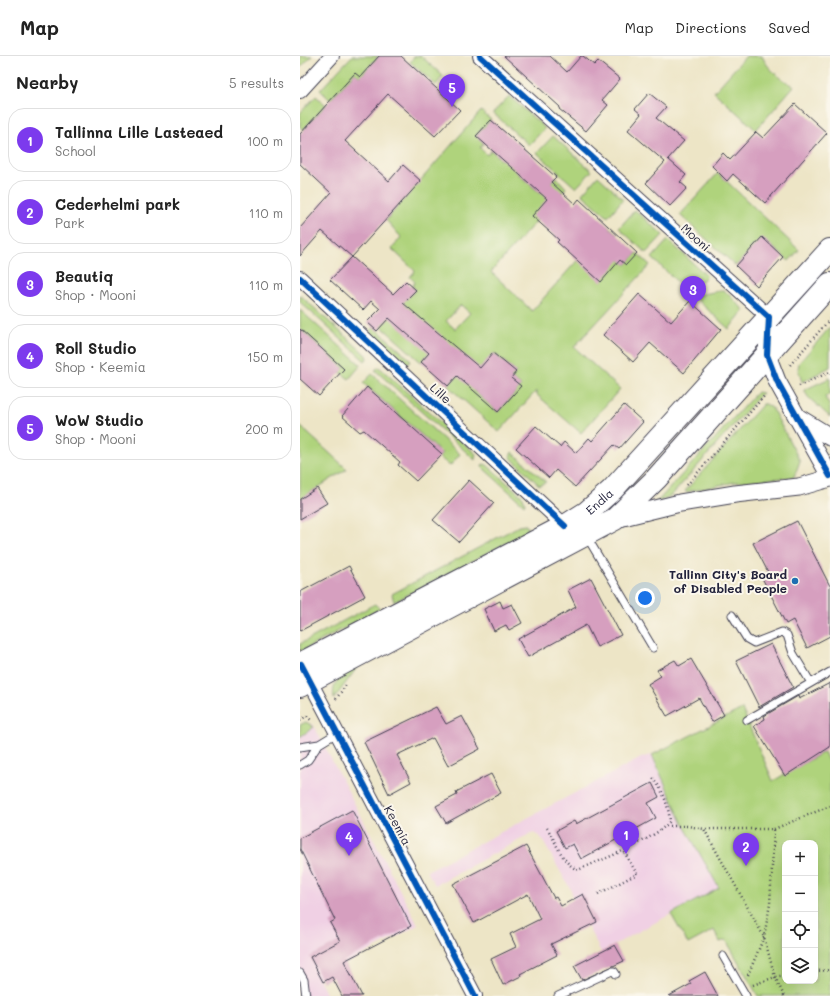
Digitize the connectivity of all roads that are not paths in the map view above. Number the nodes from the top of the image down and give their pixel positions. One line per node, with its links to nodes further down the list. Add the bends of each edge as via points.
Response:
1 (332, 56): 3 (street)
2 (480, 56): 7 (street, Mooni)
3 (300, 91)
4 (830, 250): 7 (main road, Endla)
5 (300, 278): 13 (street, Lille)
6 (830, 284): 8 (main road, Endla)
7 (769, 317): 8 (street); 13 (main road, Endla, via 612,490 587,512)
8 (767, 355): 9 (street, via 777,381); 12 (main road, Endla, via 656,479)
9 (798, 418): 10 (street); 11 (street)
10 (830, 437)
11 (830, 477): 12 (street, via 799,487 680,503)
12 (615, 519): 14 (main road, Endla)
13 (565, 526): 18 (main road, Endla)
14 (586, 535): 16 (lane); 18 (main road, Endla)
15 (732, 615): 19 (lane, via 747,640 754,643 776,633 782,632 787,635 793,653)
16 (653, 648)
17 (830, 672): 19 (lane)
18 (303, 674): 21 (street, Keemia)
19 (811, 683): 20 (lane)
20 (747, 720)
21 (337, 733): 22 (lane); 29 (street, Keemia)
22 (320, 744): 23 (lane); 24 (lane, via 308,760)
23 (300, 747)
24 (300, 765)
25 (723, 956): 31 (lane)
26 (300, 973): 28 (lane, via 304,980)
27 (616, 974): 30 (lane, via 612,971)
28 (306, 996)
29 (475, 996)
30 (558, 996)
31 (746, 996)

